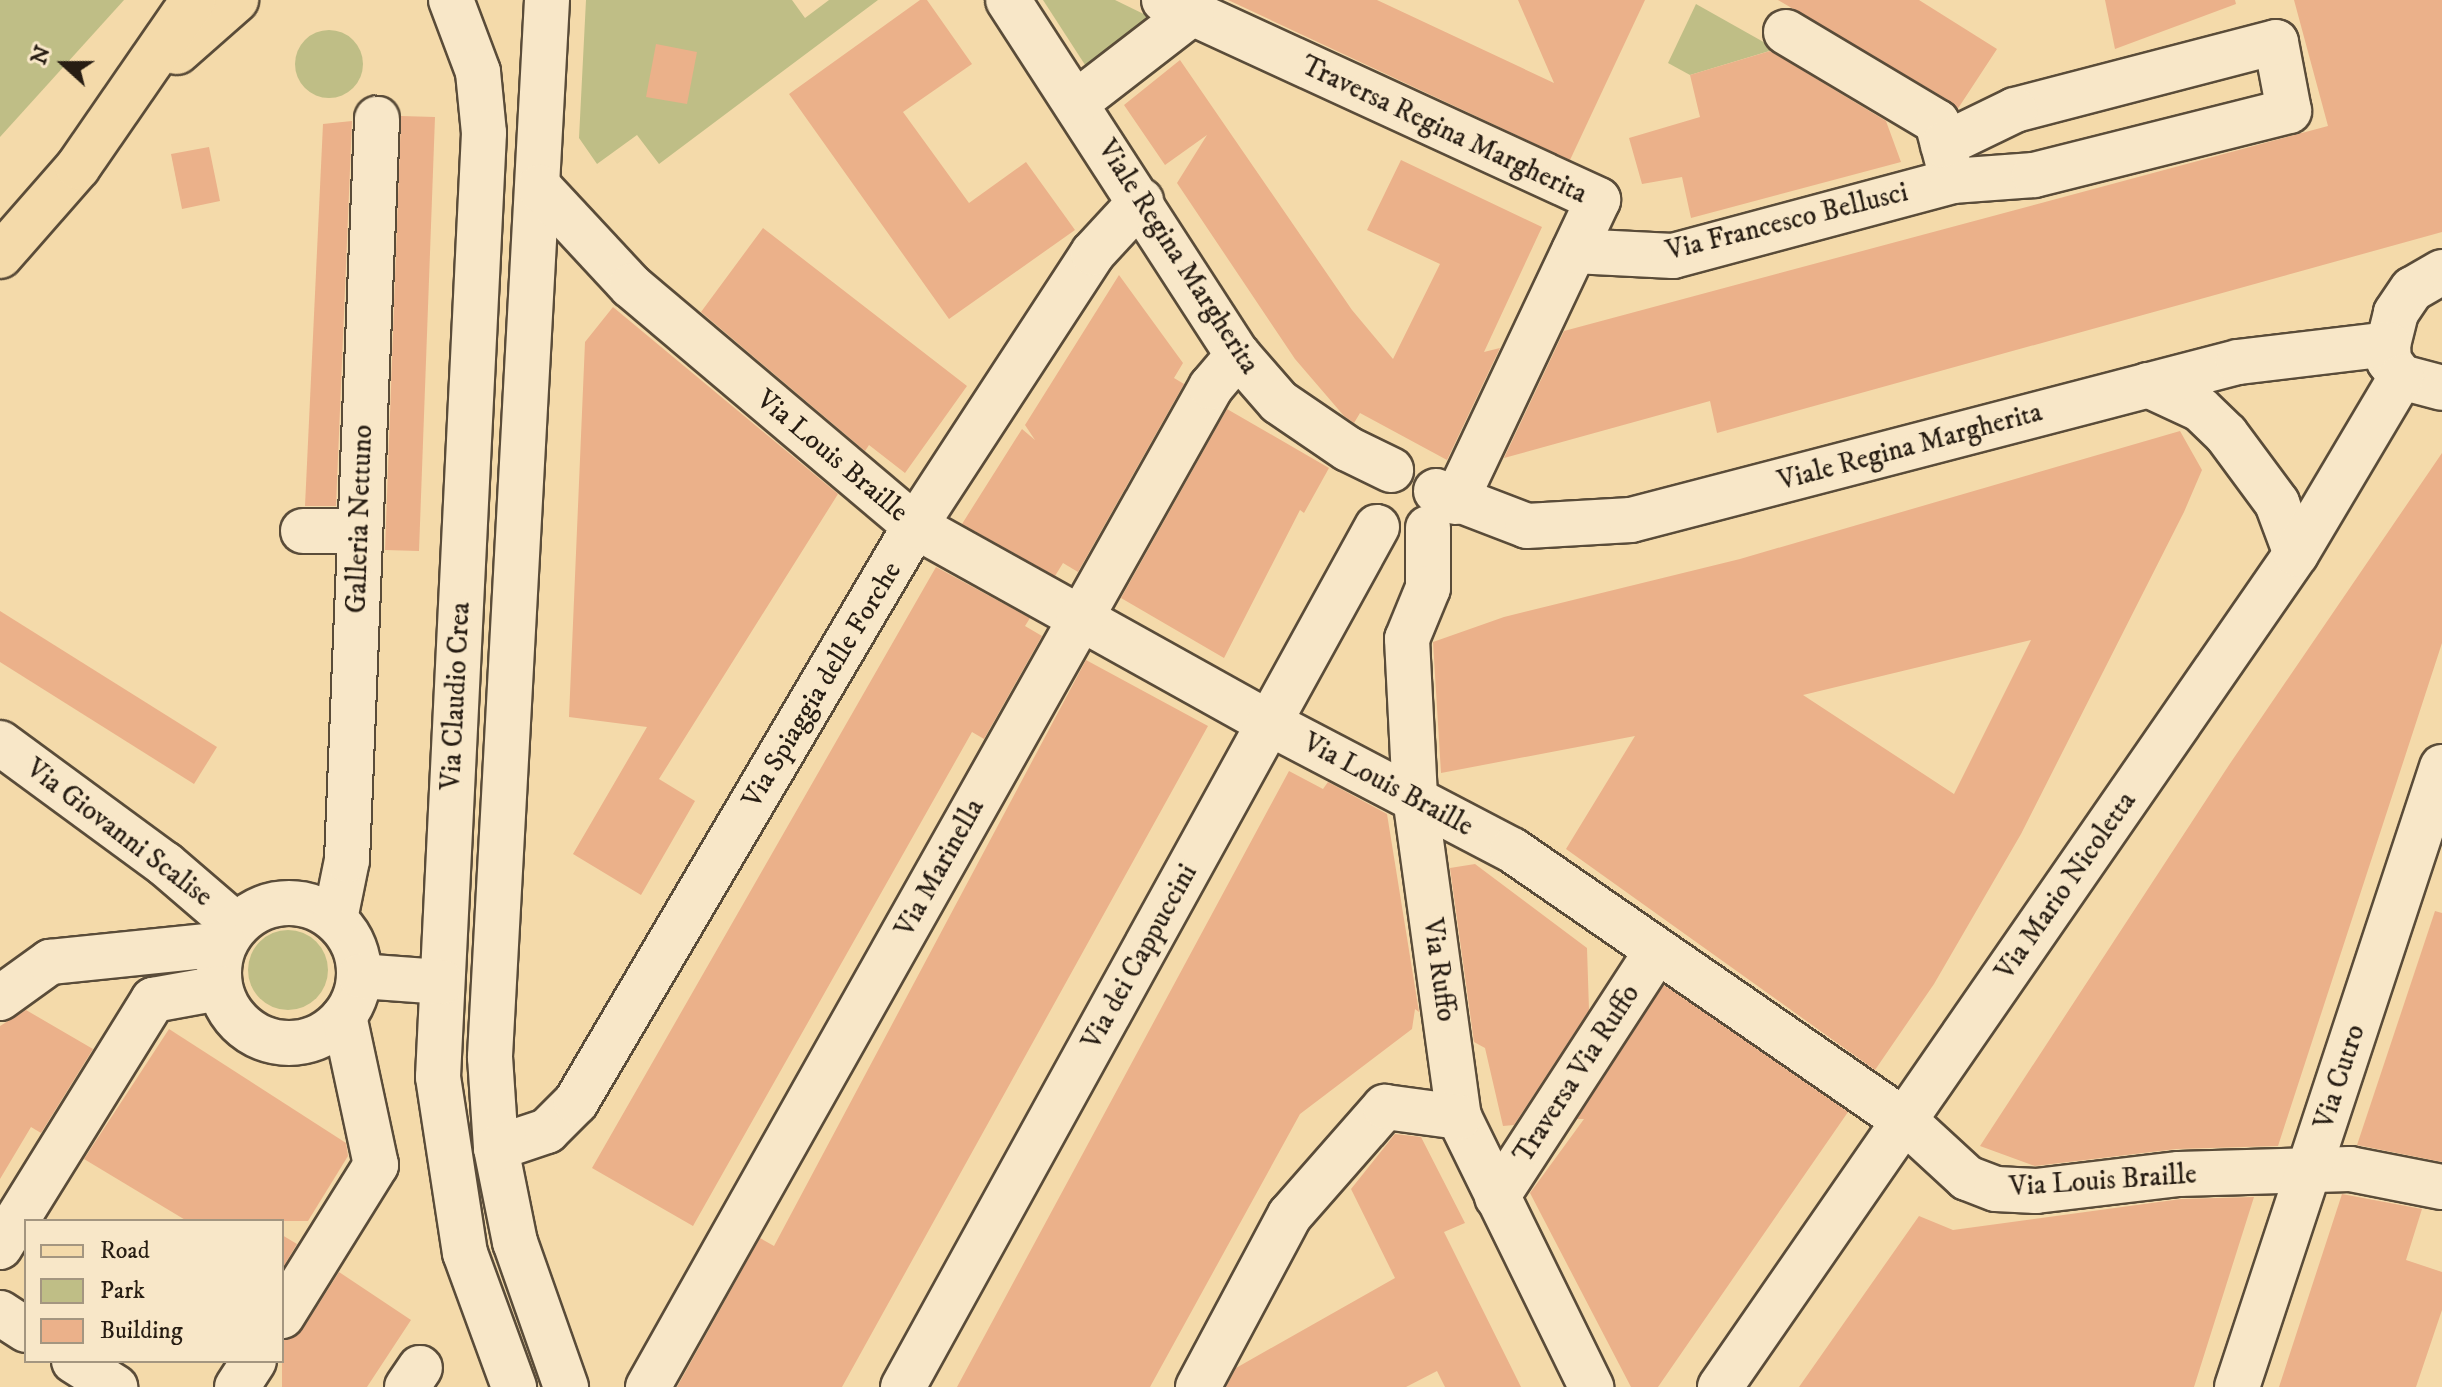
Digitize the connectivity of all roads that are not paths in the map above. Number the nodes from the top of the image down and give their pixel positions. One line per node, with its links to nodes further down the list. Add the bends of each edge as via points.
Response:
1 (193, 0): 8 (main road)
2 (236, 0): 8 (main road)
3 (451, 0): 36 (street, Via Claudio Crea, via 478,72 484,133)
4 (547, 0): 12 (street, Via Claudio Crea)
5 (1008, 0): 9 (street, Viale Regina Margherita)
6 (1178, 6): 9 (street); 14 (street, Traversa Regina Margherita, via 1598,200)
7 (1786, 32): 11 (street, via 1937,122)
8 (139, 85): 15 (main road, via 78,167)
9 (1077, 102): 13 (street, Viale Regina Margherita)
10 (377, 119): 25 (street, Galleria Nettuno)
11 (1948, 163): 11 (street, via 2034,175 2289,111 2276,42 2015,110); 14 (street, Via Francesco Bellusci, via 1673,256)
12 (539, 187): 22 (street, Via Louis Braille, via 631,286); 42 (street, Via Claudio Crea, via 497,890 490,1057)
13 (1141, 201): 17 (street, Viale Regina Margherita); 22 (street, Via Spiaggia delle Forche, via 1093,253)
14 (1574, 251): 21 (street, Traversa Regina Margherita)
15 (0, 256)
16 (2442, 272): 18 (street, Via Mario Nicoletta, via 2412,289 2396,313)
17 (1238, 355): 20 (street, Viale Regina Margherita, via 1279,402 1348,449); 27 (street, Via Marinella, via 1211,387)
18 (2410, 370): 19 (street, Viale Regina Margherita, via 2238,362); 26 (street, Via Mario Nicoletta)
19 (2148, 385): 21 (street, Viale Regina Margherita, via 1631,520 1527,526); 26 (street, via 2200,409 2226,434 2277,503)
20 (1391, 470): 21 (street, via 1421,473); 23 (street, via 1378,479 1369,496)
21 (1440, 507): 23 (street, via 1401,539); 31 (street, Via Ruffo, via 1428,588 1407,639)
22 (915, 526): 27 (street, Via Louis Braille); 42 (street, Via Spiaggia delle Forche, via 576,1102 547,1131)
23 (1377, 527): 28 (street, Via dei Cappuccini)
24 (303, 531): 25 (street)
25 (359, 531): 32 (street, Galleria Nettuno, via 347,860)
26 (2296, 554): 41 (street, Via Mario Nicoletta)
27 (1079, 619): 28 (street, Via Louis Braille); 56 (street, Via Marinella)
28 (1269, 723): 31 (street, Via Louis Braille); 57 (street, Via dei Cappuccini)
29 (0, 743): 33 (street, Via Giovanni Scalise, via 165,864)
30 (2442, 767): 43 (street, Via Cutro)
31 (1415, 797): 34 (street, Via Louis Braille, via 1512,850); 40 (street, Via Ruffo)
32 (335, 919): 33 (street, via 314,905 289,901 255,910); 35 (street, via 354,944)
33 (230, 935): 37 (street); 38 (street, via 50,962)
34 (1657, 951): 41 (street, Via Louis Braille); 45 (street, Traversa Via Ruffo)
35 (360, 976): 36 (street); 39 (street)
36 (442, 982): 54 (street, Via Claudio Crea, via 438,1077 465,1253)
37 (220, 988): 39 (street, via 228,1010 245,1028 284,1043 325,1033); 46 (street, via 153,1000)
38 (0, 998)
39 (344, 1016): 48 (street, via 376,1165)
40 (1459, 1117): 45 (street, Via Ruffo); 58 (street, via 1385,1107 1290,1215)
41 (1904, 1120): 43 (street, Via Louis Braille, via 1967,1178 1996,1189 2036,1191 2179,1174); 60 (street, Via Mario Nicoletta)
42 (496, 1148): 55 (street, Via Claudio Crea, via 515,1242)
43 (2309, 1170): 44 (street, Via Louis Braille, via 2350,1169); 61 (street, Via Cutro)
44 (2442, 1187)
45 (1497, 1197): 59 (street, Via Ruffo)
46 (0, 1247)
47 (0, 1313): 49 (street)
48 (284, 1313)
49 (24, 1329)
50 (77, 1363): 52 (street)
51 (253, 1363): 53 (street)
52 (115, 1387)
53 (237, 1387)
54 (514, 1387)
55 (566, 1387)
56 (648, 1387)
57 (903, 1387)
58 (1198, 1387)
59 (1591, 1387)
60 (1720, 1387)
61 (2237, 1387)

